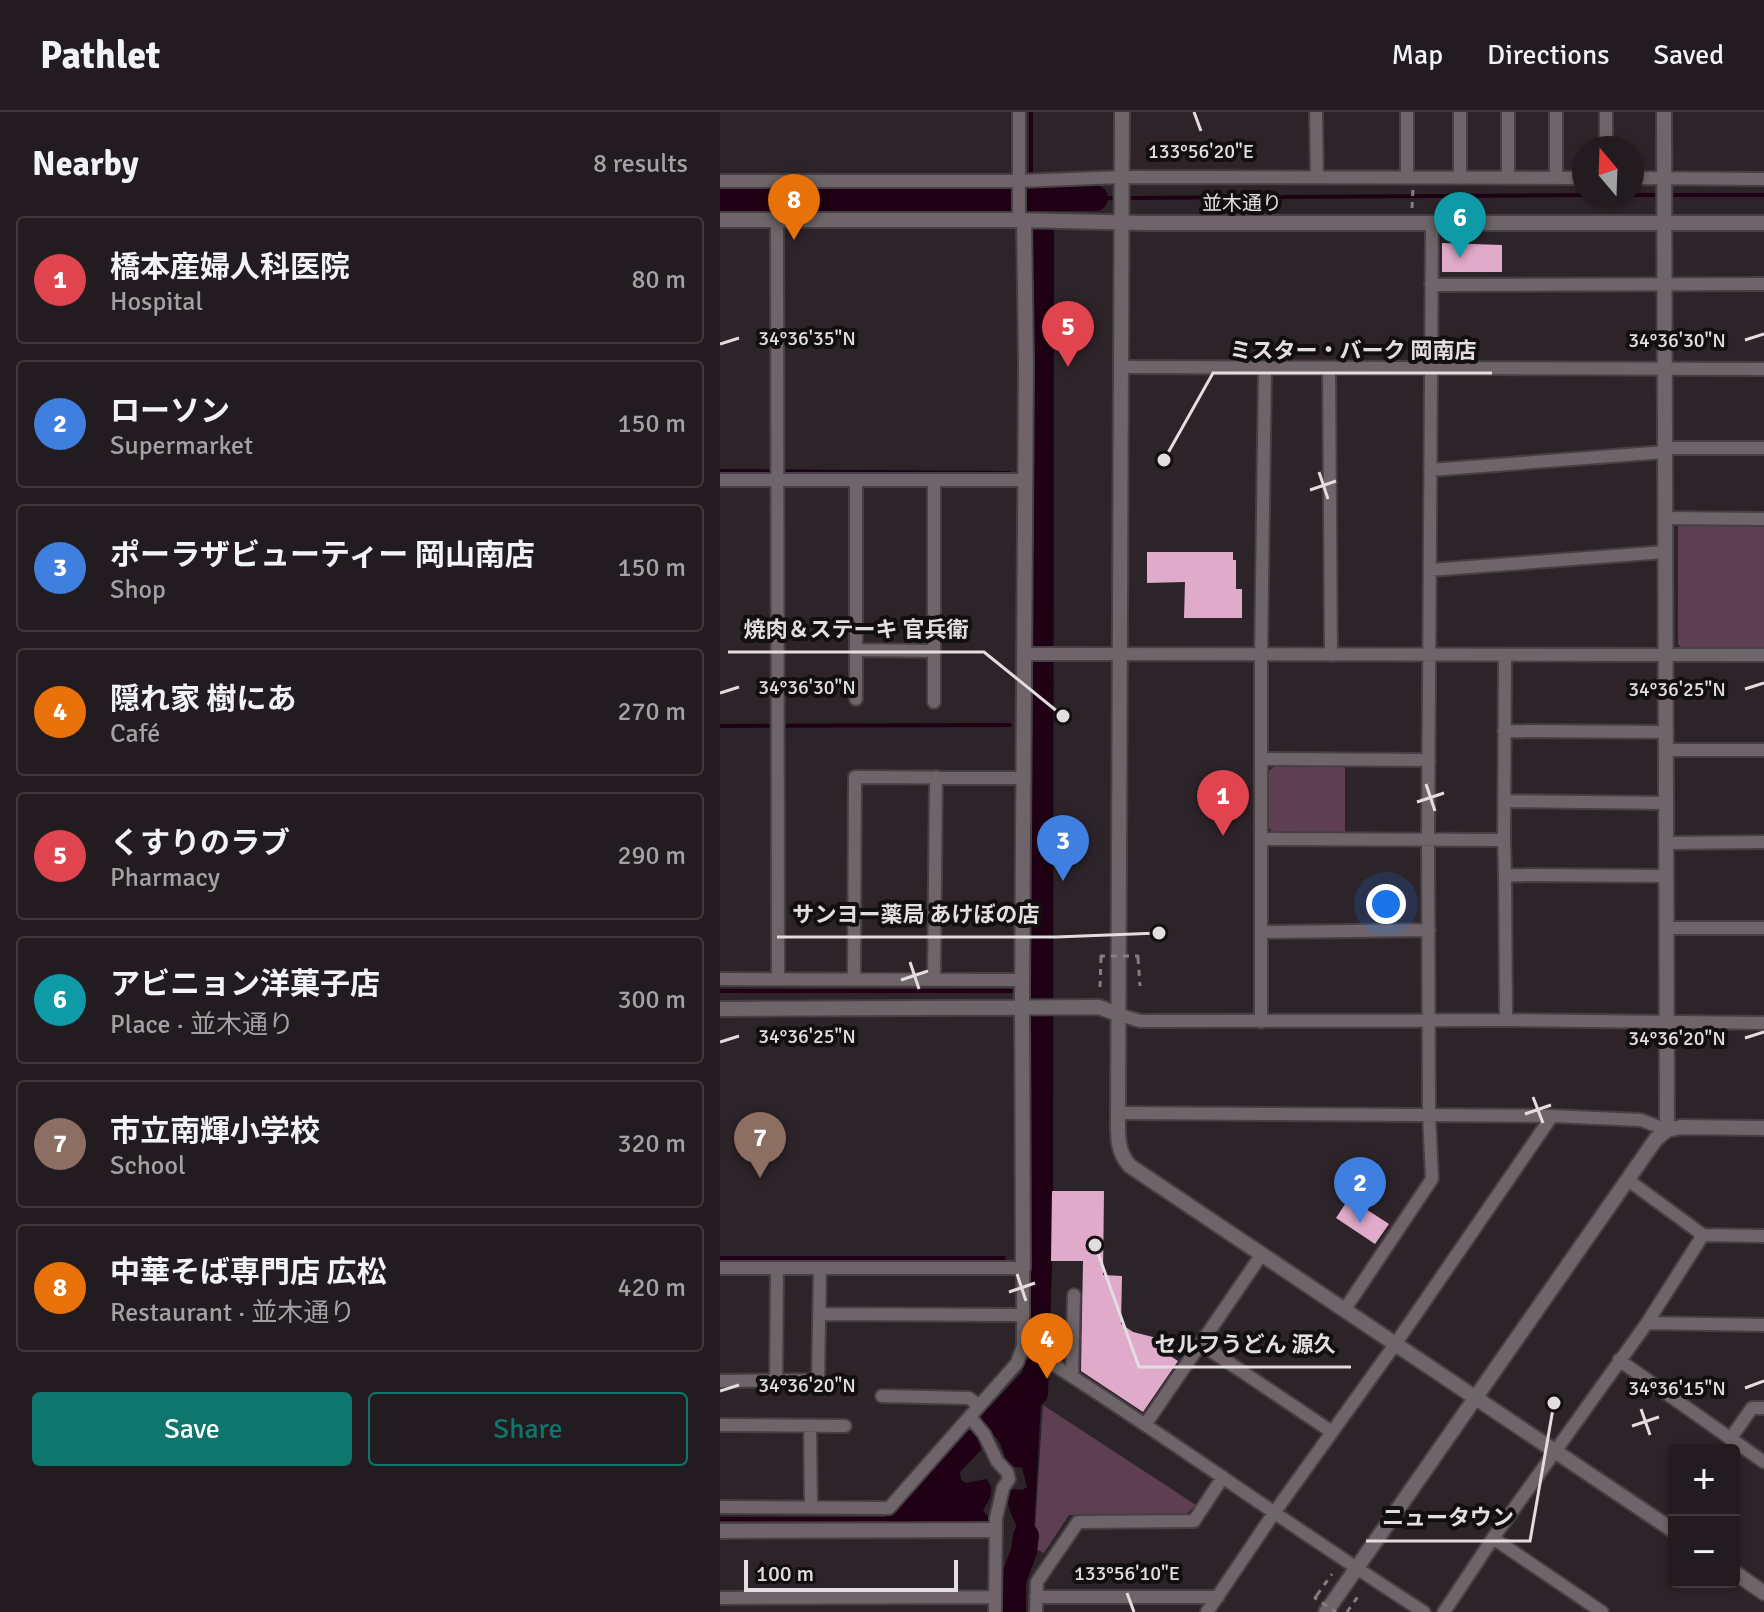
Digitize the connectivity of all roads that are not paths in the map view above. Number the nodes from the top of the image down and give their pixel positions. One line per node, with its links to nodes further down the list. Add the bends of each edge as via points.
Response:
1 (1019, 112): 19 (street)
2 (1122, 112): 20 (street)
3 (1316, 112): 11 (street)
4 (1407, 112): 21 (street)
5 (1460, 112): 12 (street)
6 (1508, 112): 13 (street)
7 (1556, 112): 14 (street)
8 (1606, 112): 10 (street)
9 (1664, 112): 22 (street)
10 (1606, 136)
11 (1317, 177): 20 (street); 21 (street)
12 (1460, 178): 13 (street); 21 (street)
13 (1508, 178): 14 (street)
14 (1556, 178): 15 (street)
15 (1572, 178)
16 (1764, 179): 22 (street)
17 (1644, 180): 22 (street)
18 (720, 181): 19 (street)
19 (1025, 182): 20 (street); 23 (street)
20 (1122, 182): 27 (street)
21 (1410, 183)
22 (1664, 183): 28 (street)
23 (1021, 216): 25 (street, 並木通り); 27 (street, 並木通り); 44 (street)
24 (720, 220): 25 (street, 並木通り)
25 (777, 220): 42 (street)
26 (1432, 222): 27 (street, 並木通り); 28 (street, 並木通り); 32 (street)
27 (1123, 223): 33 (street)
28 (1665, 223): 29 (street, 並木通り); 30 (street)
29 (1764, 223)
30 (1665, 284): 31 (street); 32 (street); 37 (street)
31 (1764, 284)
32 (1431, 285): 36 (street)
33 (1123, 367): 34 (street); 54 (street)
34 (1265, 368): 35 (street); 55 (street)
35 (1329, 368): 36 (street); 56 (street)
36 (1430, 368): 37 (street); 41 (street)
37 (1665, 369): 38 (street); 40 (street)
38 (1764, 369)
39 (1764, 448): 40 (street)
40 (1665, 450): 41 (street); 47 (street)
41 (1430, 470): 50 (street)
42 (777, 473): 43 (street); 45 (street); 87 (street)
43 (720, 480)
44 (1024, 480): 46 (street); 53 (street)
45 (856, 481): 46 (street); 51 (street)
46 (934, 481): 52 (street)
47 (1665, 518): 48 (street); 49 (street)
48 (1764, 519)
49 (1665, 552): 50 (street); 59 (street)
50 (1430, 570): 57 (street)
51 (856, 650): 52 (street); 61 (street)
52 (934, 651): 62 (street)
53 (1035, 654): 54 (street); 70 (street)
54 (1121, 654): 55 (street); 93 (street)
55 (1261, 655): 56 (street); 67 (street)
56 (1331, 655): 57 (street)
57 (1430, 655): 58 (street); 68 (street)
58 (1505, 655): 59 (street); 63 (street)
59 (1666, 655): 60 (street); 64 (street)
60 (1764, 655)
61 (856, 699)
62 (934, 702)
63 (1504, 731): 64 (street); 71 (street)
64 (1666, 732): 65 (street)
65 (1666, 750): 66 (street); 72 (street)
66 (1764, 750)
67 (1261, 759): 68 (street); 73 (street)
68 (1429, 760): 75 (street)
69 (936, 777): 70 (street); 80 (street); 88 (street, via 855,777)
70 (1024, 778): 81 (street)
71 (1504, 801): 72 (street); 74 (street)
72 (1666, 803): 77 (street)
73 (1261, 839): 75 (street); 85 (street)
74 (1504, 840): 75 (street); 78 (street)
75 (1428, 841): 84 (street)
76 (1764, 842): 77 (street)
77 (1666, 843): 79 (street)
78 (1505, 875): 79 (street); 94 (street)
79 (1666, 876): 82 (street)
80 (935, 914): 81 (street); 89 (street)
81 (1023, 915): 90 (street)
82 (1666, 928): 83 (street); 97 (street)
83 (1764, 928)
84 (1429, 930): 85 (street); 95 (street)
85 (1261, 932): 96 (street)
86 (720, 979): 87 (street)
87 (778, 979): 88 (street)
88 (854, 979): 89 (street)
89 (934, 979): 90 (street)
90 (1022, 980): 91 (street)
91 (1033, 1007): 92 (street); 93 (street, via 1099,1007); 109 (street)
92 (720, 1009)
93 (1120, 1015): 96 (street, via 1140,1021); 99 (street)
94 (1506, 1020): 95 (street); 97 (street)
95 (1430, 1021): 96 (street); 100 (street)
96 (1261, 1022)
97 (1666, 1023): 98 (street); 103 (street)
98 (1764, 1023)
99 (1118, 1113): 100 (street); 107 (street, via 1120,1152 1130,1166)
100 (1429, 1114): 101 (street); 113 (street, via 1432,1179)
101 (1552, 1116): 103 (street, via 1641,1120); 118 (street)
102 (1764, 1128): 103 (street)
103 (1667, 1130): 104 (street, via 1647,1149)
104 (1628, 1180): 105 (street); 126 (street)
105 (1703, 1235): 106 (street); 116 (street)
106 (1764, 1236)
107 (1262, 1254): 113 (street); 119 (street)
108 (720, 1268): 110 (street)
109 (1023, 1268): 111 (street); 115 (street)
110 (777, 1269): 111 (street); 124 (street)
111 (820, 1269): 114 (street)
112 (1074, 1295): 122 (street)
113 (1345, 1309): 118 (street)
114 (819, 1314): 115 (street); 124 (street, via 818,1380)
115 (1023, 1315): 127 (street, via 1021,1355)
116 (1647, 1323): 117 (street); 120 (street)
117 (1764, 1325)
118 (1396, 1343): 126 (street); 134 (street)
119 (1201, 1344): 131 (street); 134 (street)
120 (1619, 1360): 135 (street); 136 (street)
121 (1051, 1363): 122 (street)
122 (1072, 1376): 131 (street)
123 (720, 1381): 124 (street)
124 (776, 1381)
125 (882, 1396): 127 (street, via 969,1398)
126 (1477, 1398): 136 (street); 147 (street)
127 (979, 1406): 129 (street)
128 (1764, 1408): 135 (street, via 1752,1408)
129 (970, 1417): 142 (street); 144 (street, via 1009,1479)
130 (720, 1425): 132 (street)
131 (1145, 1425): 138 (street)
132 (810, 1426): 133 (street); 140 (street)
133 (845, 1426)
134 (1332, 1432): 141 (street)
135 (1730, 1439): 137 (street)
136 (1555, 1451): 143 (street); 146 (street)
137 (1764, 1462)
138 (1223, 1477): 141 (street); 151 (street, via 1194,1521 1078,1522 1037,1582)
139 (720, 1507): 140 (street)
140 (811, 1507): 142 (street)
141 (1274, 1513): 147 (street); 152 (street)
142 (876, 1519): 144 (street); 145 (street)
143 (1668, 1527)
144 (995, 1530): 150 (street)
145 (720, 1531)
146 (1493, 1538): 159 (street); 160 (street)
147 (1356, 1569): 157 (street); 158 (street)
148 (1740, 1576): 149 (street)
149 (1764, 1593)
150 (995, 1597): 153 (street); 154 (street)
151 (1036, 1597): 152 (street); 155 (street)
152 (1218, 1597): 156 (street)
153 (720, 1598)
154 (995, 1612)
155 (1036, 1612)
156 (1207, 1612)
157 (1326, 1612)
158 (1424, 1612)
159 (1444, 1612)
160 (1602, 1612)

